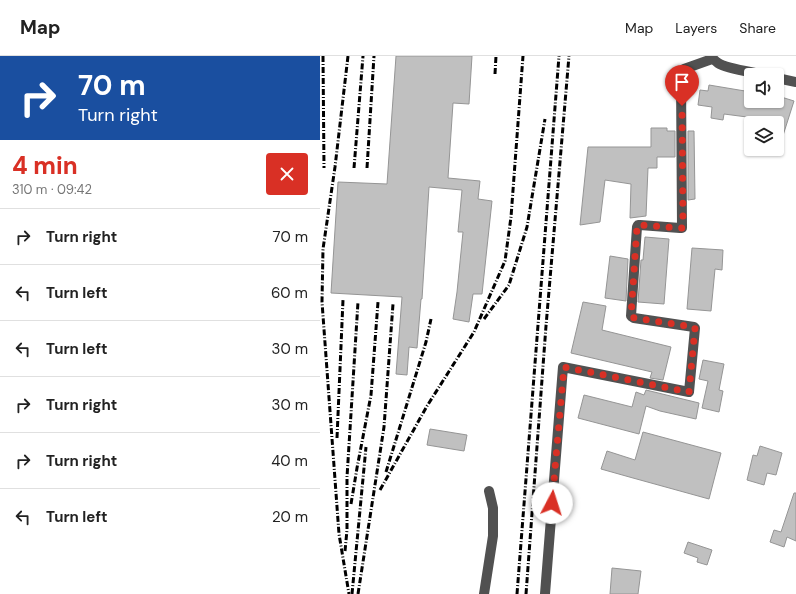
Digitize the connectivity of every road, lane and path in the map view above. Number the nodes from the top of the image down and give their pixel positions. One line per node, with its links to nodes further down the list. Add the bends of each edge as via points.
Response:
1 (712, 57): 2 (street, via 718,63); 7 (street, via 684,68 681,76 683,226 637,227 631,316 695,328 689,392 564,367)
2 (744, 70)
3 (784, 79): 4 (street)
4 (796, 82)
5 (489, 491): 6 (street, via 493,508 493,536)
6 (484, 594)
7 (545, 594)

